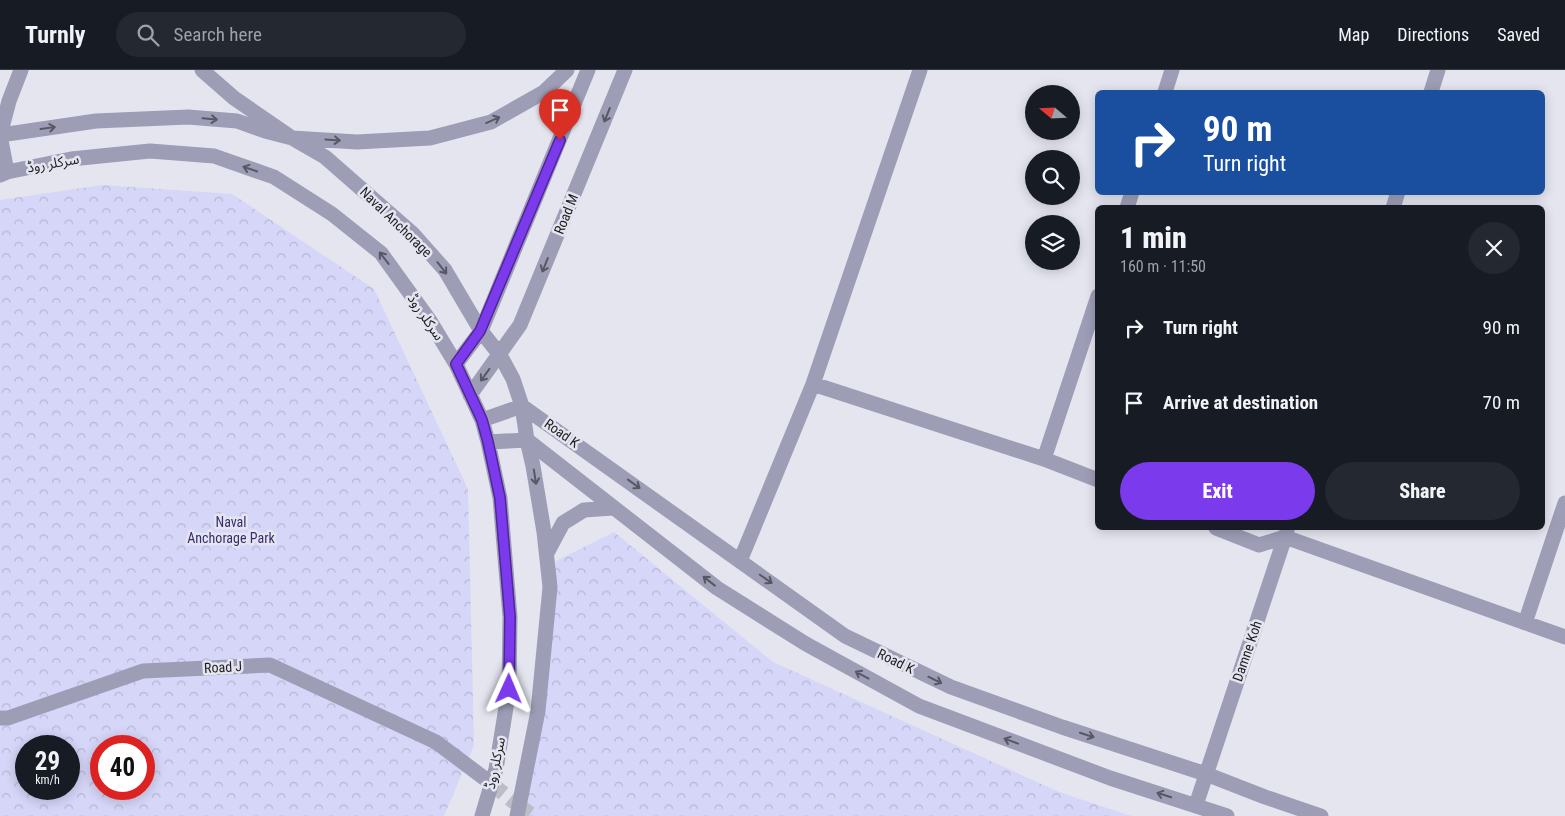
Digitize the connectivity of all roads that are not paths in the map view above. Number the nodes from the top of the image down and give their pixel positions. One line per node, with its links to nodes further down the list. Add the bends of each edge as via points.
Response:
1 (21, 70): 11 (street)
2 (202, 70): 12 (street, via 234,98)
3 (567, 70): 12 (street, one-way to 3, via 357,142 430,138 491,122 544,92)
4 (588, 70): 15 (street)
5 (625, 70): 16 (street, Road M, one-way to 16, via 520,325)
6 (920, 70): 18 (street)
7 (1172, 70): 9 (street)
8 (1438, 70): 10 (street)
9 (1166, 90)
10 (1432, 90)
11 (0, 135): 12 (street, Naval Anchorage, one-way to 12, via 96,121 188,117 237,121); 13 (street)
12 (292, 138): 15 (street, Naval Anchorage, one-way to 15, via 325,157 413,234 445,270)
13 (3, 174): 17 (street, سرکلر روڈ, one-way to 13, via 430,321 381,253 332,214 274,177 214,156 150,151 71,159)
14 (1095, 305): 24 (street)
15 (480, 331): 16 (street, Naval Anchorage); 17 (street)
16 (500, 355): 19 (street, Road M, one-way to 19); 20 (street, Naval Anchorage)
17 (456, 364): 19 (street, سرکلر روڈ)
18 (813, 384): 24 (street); 31 (street)
19 (470, 395): 21 (street, سرکلر روڈ)
20 (522, 406): 21 (street); 22 (street, Naval Anchorage); 31 (street, Road K, one-way to 31)
21 (482, 420): 23 (street, سرکلر روڈ)
22 (527, 440): 23 (street); 27 (street, Road K); 30 (street, Naval Anchorage, one-way to 30)
23 (488, 442): 39 (street, سرکلر روڈ, via 502,518 510,617 509,689 496,769)
24 (1044, 459): 25 (street)
25 (1095, 479)
26 (1565, 502): 32 (street)
27 (613, 508): 30 (street, via 584,510 563,523); 37 (street, Road K, one-way to 27, via 1110,778 919,706 806,644 717,588)
28 (1221, 530): 29 (street, via 1259,545)
29 (1287, 532): 32 (street); 35 (street, Damne Koh)
30 (547, 553): 38 (street, Naval Anchorage, via 550,587 538,711)
31 (740, 562): 35 (street, Road K, one-way to 35, via 845,636 951,687)
32 (1525, 623): 33 (street)
33 (1565, 637)
34 (0, 718): 36 (street, Road J, via 143,671 270,665 436,742)
35 (1206, 774): 37 (street, Damne Koh); 41 (street, Road K)
36 (492, 784)
37 (1196, 805): 40 (street, Road K)
38 (517, 808)
39 (482, 816)
40 (1227, 816)
41 (1321, 816)

